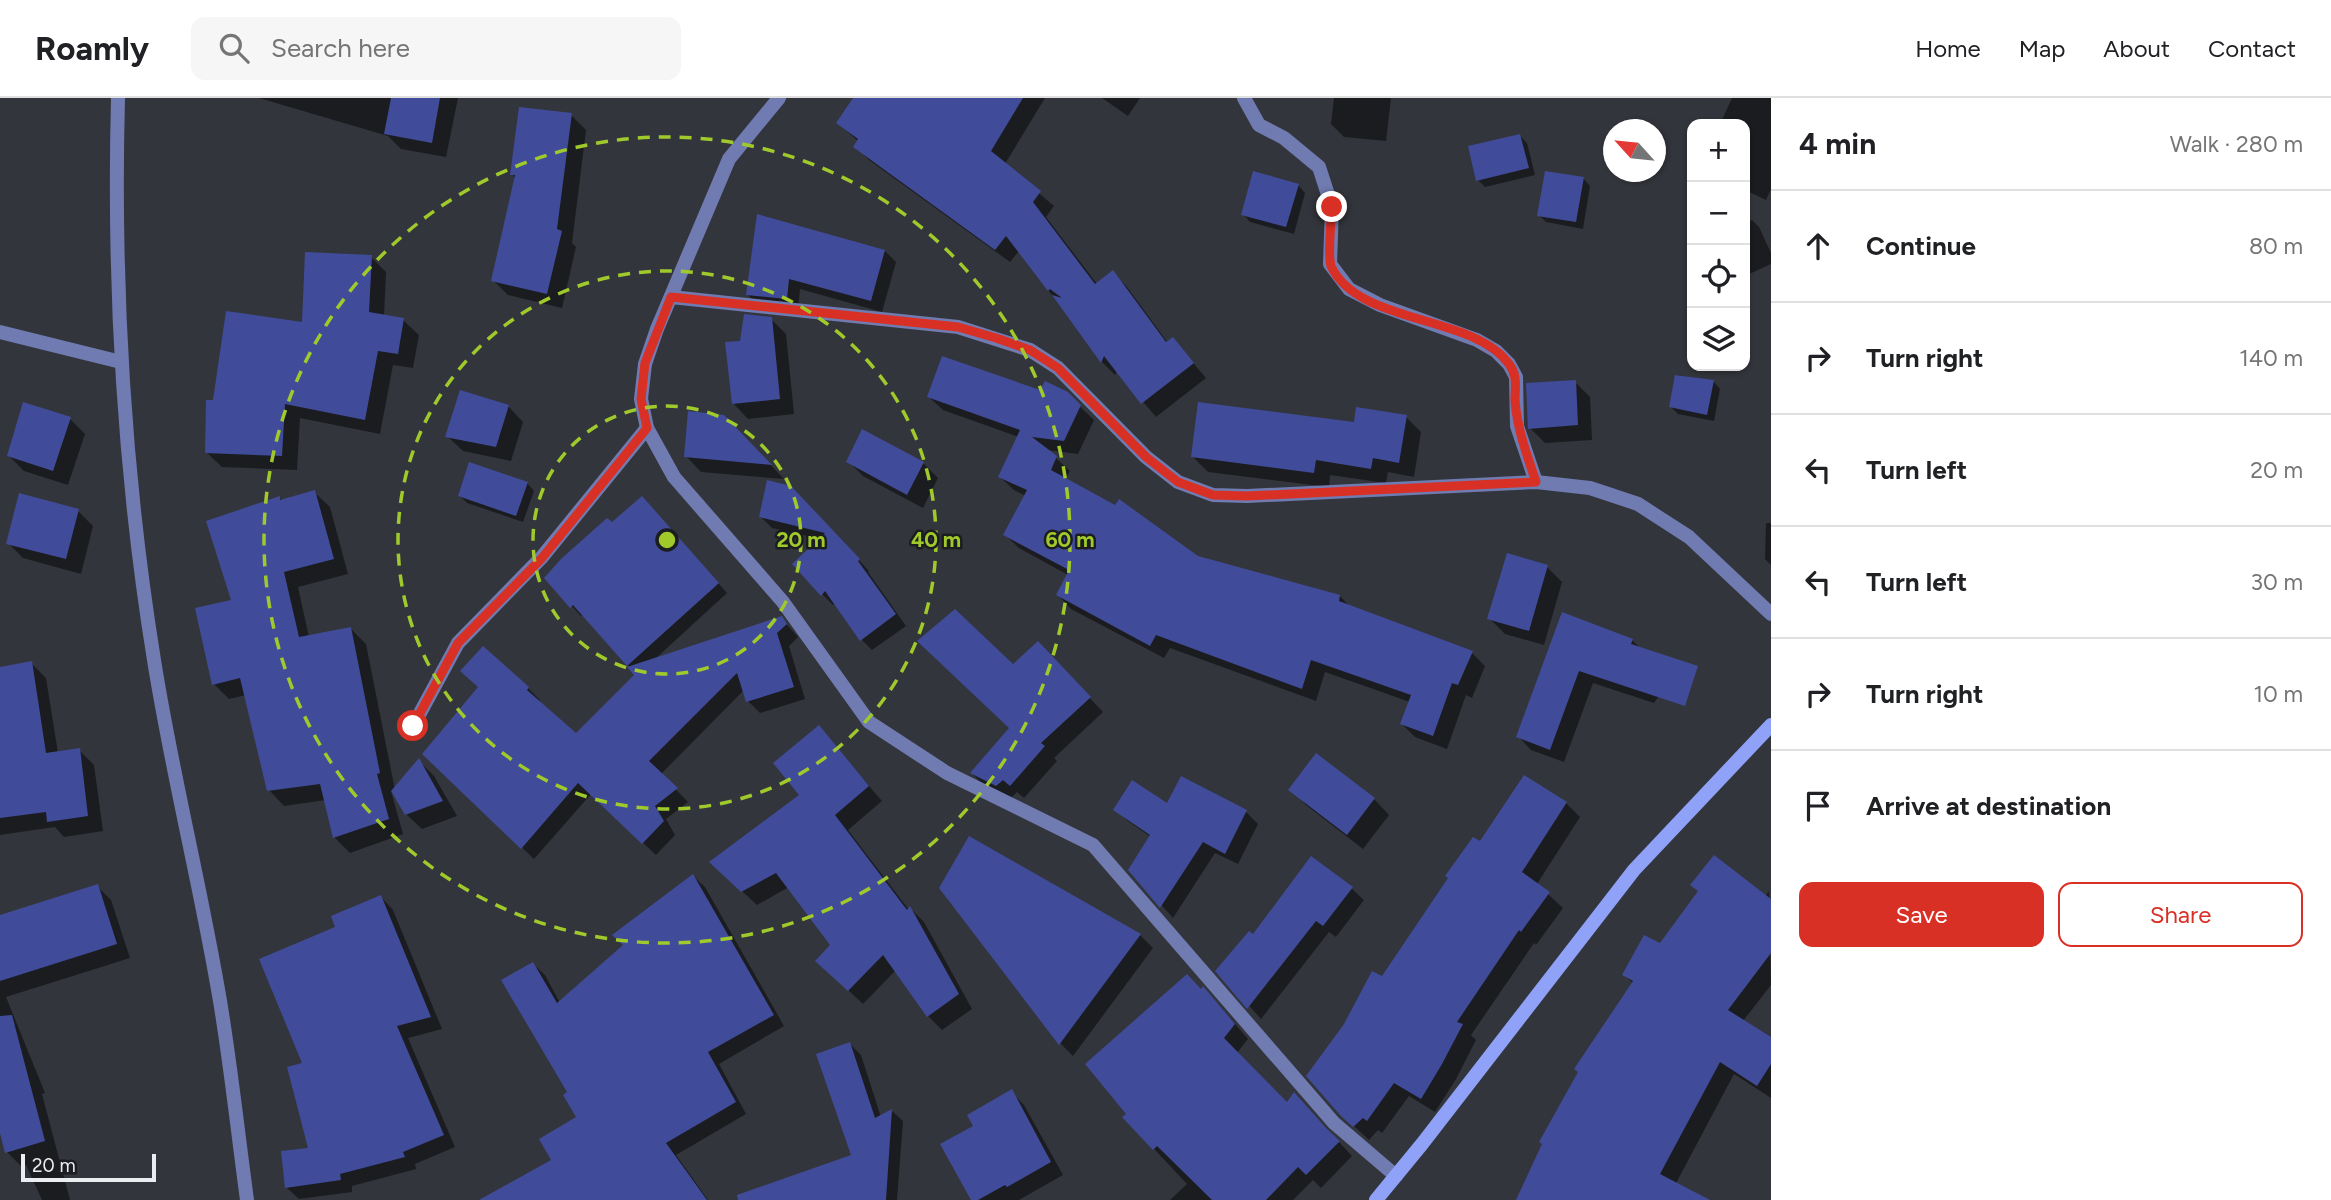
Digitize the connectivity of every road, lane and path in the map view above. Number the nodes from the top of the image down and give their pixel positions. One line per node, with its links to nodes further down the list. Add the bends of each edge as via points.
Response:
1 (118, 98): 6 (street, via 115,203)
2 (779, 98): 4 (street, via 729,159)
3 (1244, 98): 8 (street, via 1259,125 1284,138 1319,167 1332,207 1330,264 1349,289 1477,340 1509,364 1516,377 1517,426)
4 (671, 297): 7 (street, via 645,363 641,399); 8 (street, via 958,327 1030,350 1058,368 1146,457 1178,482 1213,495)
5 (0, 332): 6 (street)
6 (121, 362): 13 (street, via 131,489 154,662 220,1001)
7 (647, 428): 11 (street, via 542,558 458,643); 12 (street, via 674,477 783,602 869,722 947,773 1093,845 1334,1123)
8 (1536, 482): 9 (street, via 1590,488 1638,505 1689,537)
9 (1771, 614)
10 (1771, 725): 12 (street, via 1634,870)
11 (413, 726)
12 (1396, 1176): 14 (street)
13 (247, 1200)
14 (1376, 1200)

